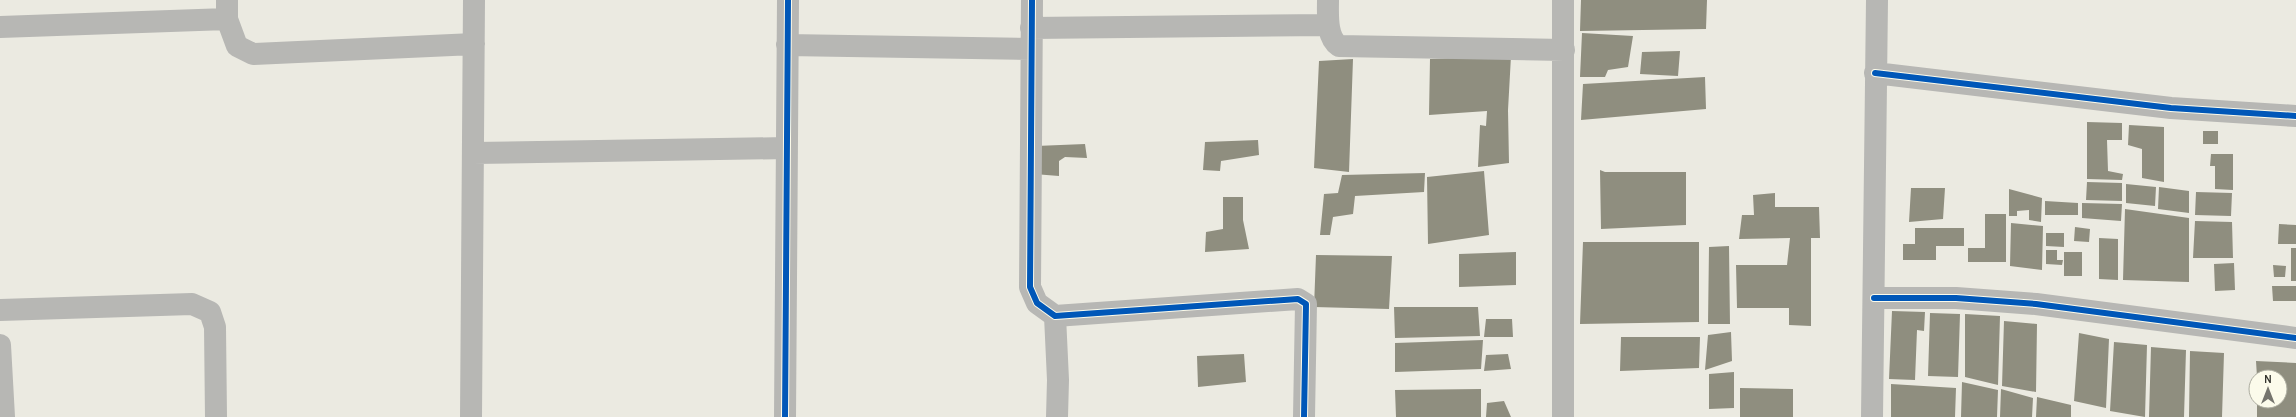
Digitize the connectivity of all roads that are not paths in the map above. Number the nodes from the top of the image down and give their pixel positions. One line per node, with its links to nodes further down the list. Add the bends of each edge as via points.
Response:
1 (474, 0): 11 (street)
2 (788, 0): 12 (street)
3 (1032, 0): 10 (street)
4 (1328, 0): 8 (street)
5 (1563, 0): 13 (street)
6 (1877, 0): 14 (street)
7 (227, 9): 9 (street); 11 (street, via 237,46 253,54)
8 (1328, 25): 10 (street); 13 (street, via 1339,46)
9 (0, 27)
10 (1031, 39): 12 (street); 20 (street, via 1030,287 1037,303)
11 (474, 44): 17 (street)
12 (787, 45): 16 (street)
13 (1564, 50): 29 (street)
14 (1876, 73): 15 (street, via 2171,108); 18 (street)
15 (2296, 116)
16 (786, 148): 17 (street); 26 (street)
17 (473, 153): 25 (street)
18 (1874, 298): 21 (street, via 1956,298 2036,304); 30 (street)
19 (0, 310): 24 (street, via 192,304 210,312 215,326)
20 (1055, 316): 27 (street); 28 (street, via 1303,300 1306,304)
21 (2296, 338)
22 (0, 345): 23 (street)
23 (4, 417)
24 (216, 417)
25 (471, 417)
26 (785, 417)
27 (1057, 417)
28 (1304, 417)
29 (1563, 417)
30 (1872, 417)

